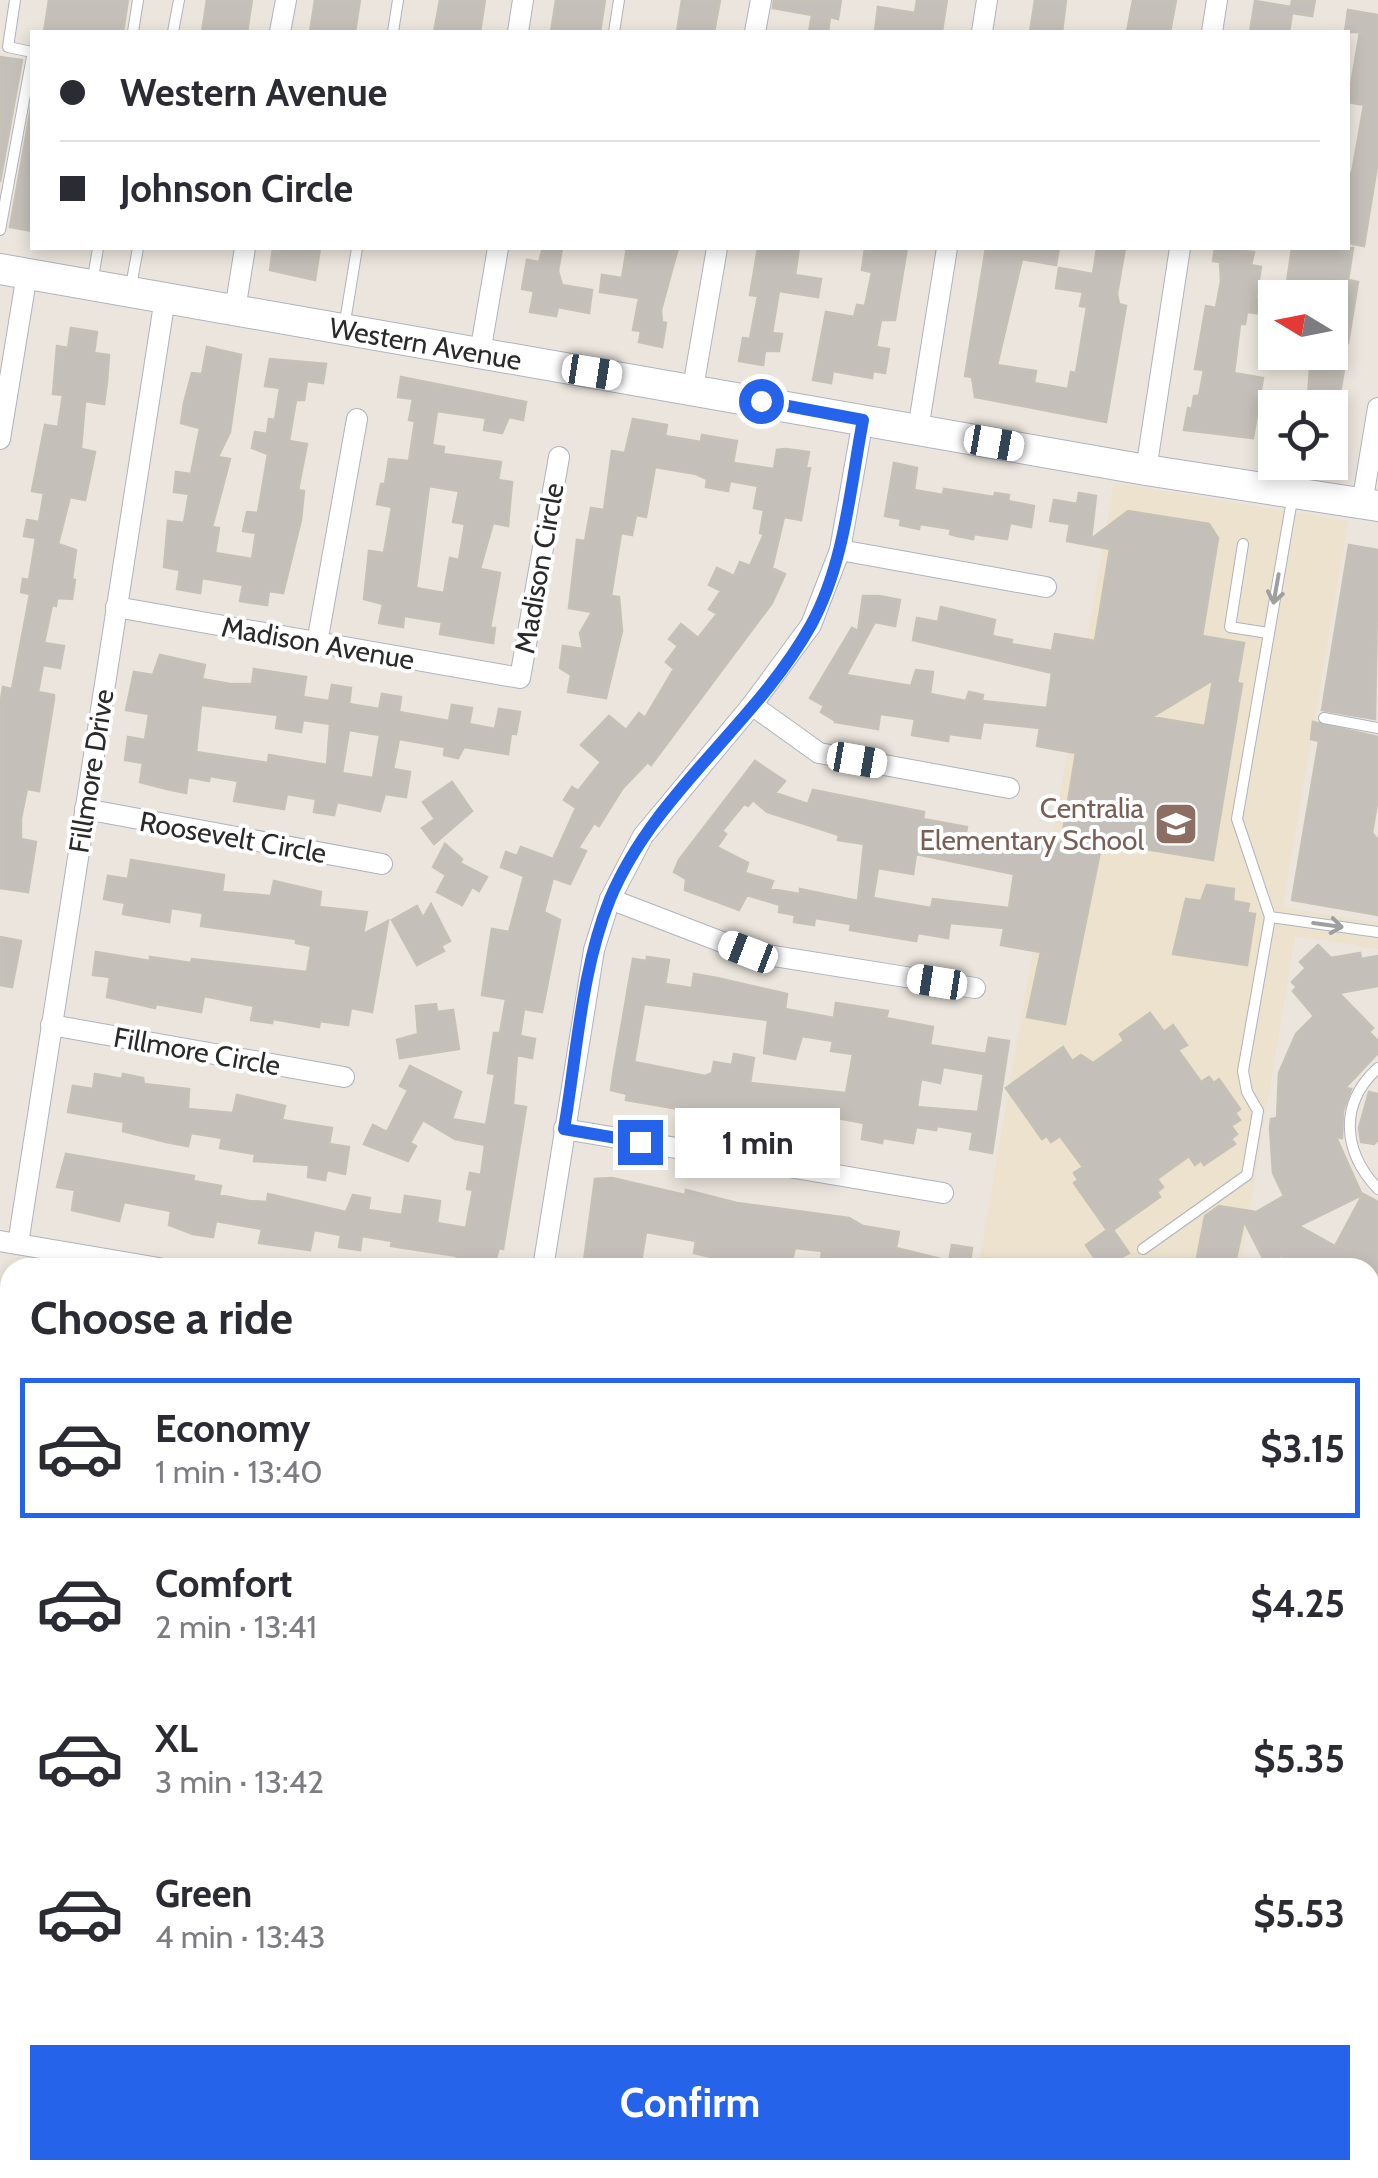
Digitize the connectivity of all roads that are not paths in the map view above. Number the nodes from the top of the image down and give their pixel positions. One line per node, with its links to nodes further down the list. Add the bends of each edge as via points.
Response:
1 (14, 0): 20 (lane, via 8,47)
2 (138, 0): 11 (lane)
3 (178, 0): 12 (lane)
4 (286, 0): 13 (street)
5 (398, 0): 14 (lane)
6 (523, 0): 15 (street)
7 (619, 0): 16 (lane)
8 (760, 0): 17 (street)
9 (988, 0): 18 (street)
10 (1217, 0): 19 (street)
11 (133, 30)
12 (173, 30)
13 (280, 30)
14 (393, 30)
15 (518, 30)
16 (614, 30)
17 (755, 30)
18 (982, 30)
19 (1212, 30)
20 (30, 53)
21 (30, 65): 22 (lane)
22 (0, 230)
23 (98, 250): 32 (lane)
24 (138, 250): 33 (lane)
25 (245, 250): 35 (street)
26 (357, 250): 36 (lane)
27 (498, 250): 37 (street)
28 (718, 250): 39 (street)
29 (948, 250): 43 (street)
30 (1180, 250): 46 (street)
31 (14, 272): 32 (main road, Western Avenue); 38 (street)
32 (92, 285): 33 (main road, Western Avenue)
33 (130, 292): 34 (main road, Western Avenue)
34 (165, 298): 35 (main road, Western Avenue); 52 (street, Fillmore Drive)
35 (235, 310): 36 (main road, Western Avenue)
36 (344, 329): 37 (main road, Western Avenue)
37 (480, 353): 39 (main road, Western Avenue)
38 (7, 364): 44 (street)
39 (693, 388): 42 (main road, Western Avenue)
40 (1378, 408): 48 (street)
41 (356, 420): 54 (street)
42 (863, 420): 43 (main road, Western Avenue); 50 (street)
43 (918, 430): 46 (main road, Western Avenue)
44 (0, 439)
45 (559, 457): 55 (street, Madison Circle)
46 (1146, 470): 47 (main road, Western Avenue)
47 (1293, 493): 48 (main road, Western Avenue); 53 (lane, one-way to 53)
48 (1370, 505)
49 (1243, 544): 53 (lane, via 1230,626)
50 (840, 550): 51 (street); 56 (street, via 811,624)
51 (1046, 588)
52 (116, 607): 54 (street, Madison Avenue); 60 (street, Fillmore Drive)
53 (1268, 634): 63 (lane, via 1237,819)
54 (317, 643): 55 (street, Madison Avenue)
55 (520, 678)
56 (752, 705): 59 (street, via 820,752); 62 (street, via 644,836)
57 (1324, 718): 58 (lane)
58 (1378, 728)
59 (1009, 788)
60 (85, 809): 61 (street, Roosevelt Circle); 66 (street, Fillmore Drive)
61 (382, 864)
62 (610, 899): 65 (street, via 748,952); 69 (street, via 594,950)
63 (1270, 917): 64 (lane, one-way to 64); 73 (lane, via 1243,1071 1258,1110 1247,1175)
64 (1378, 932)
65 (975, 988)
66 (51, 1025): 68 (street, Fillmore Circle); 72 (street, Fillmore Drive)
67 (1378, 1068): 70 (lane, via 1354,1097 1348,1142)
68 (344, 1077)
69 (564, 1129): 71 (street); 75 (street)
70 (1378, 1189)
71 (944, 1193)
72 (9, 1242): 74 (street)
73 (1142, 1249)
74 (101, 1258)
75 (545, 1258)

